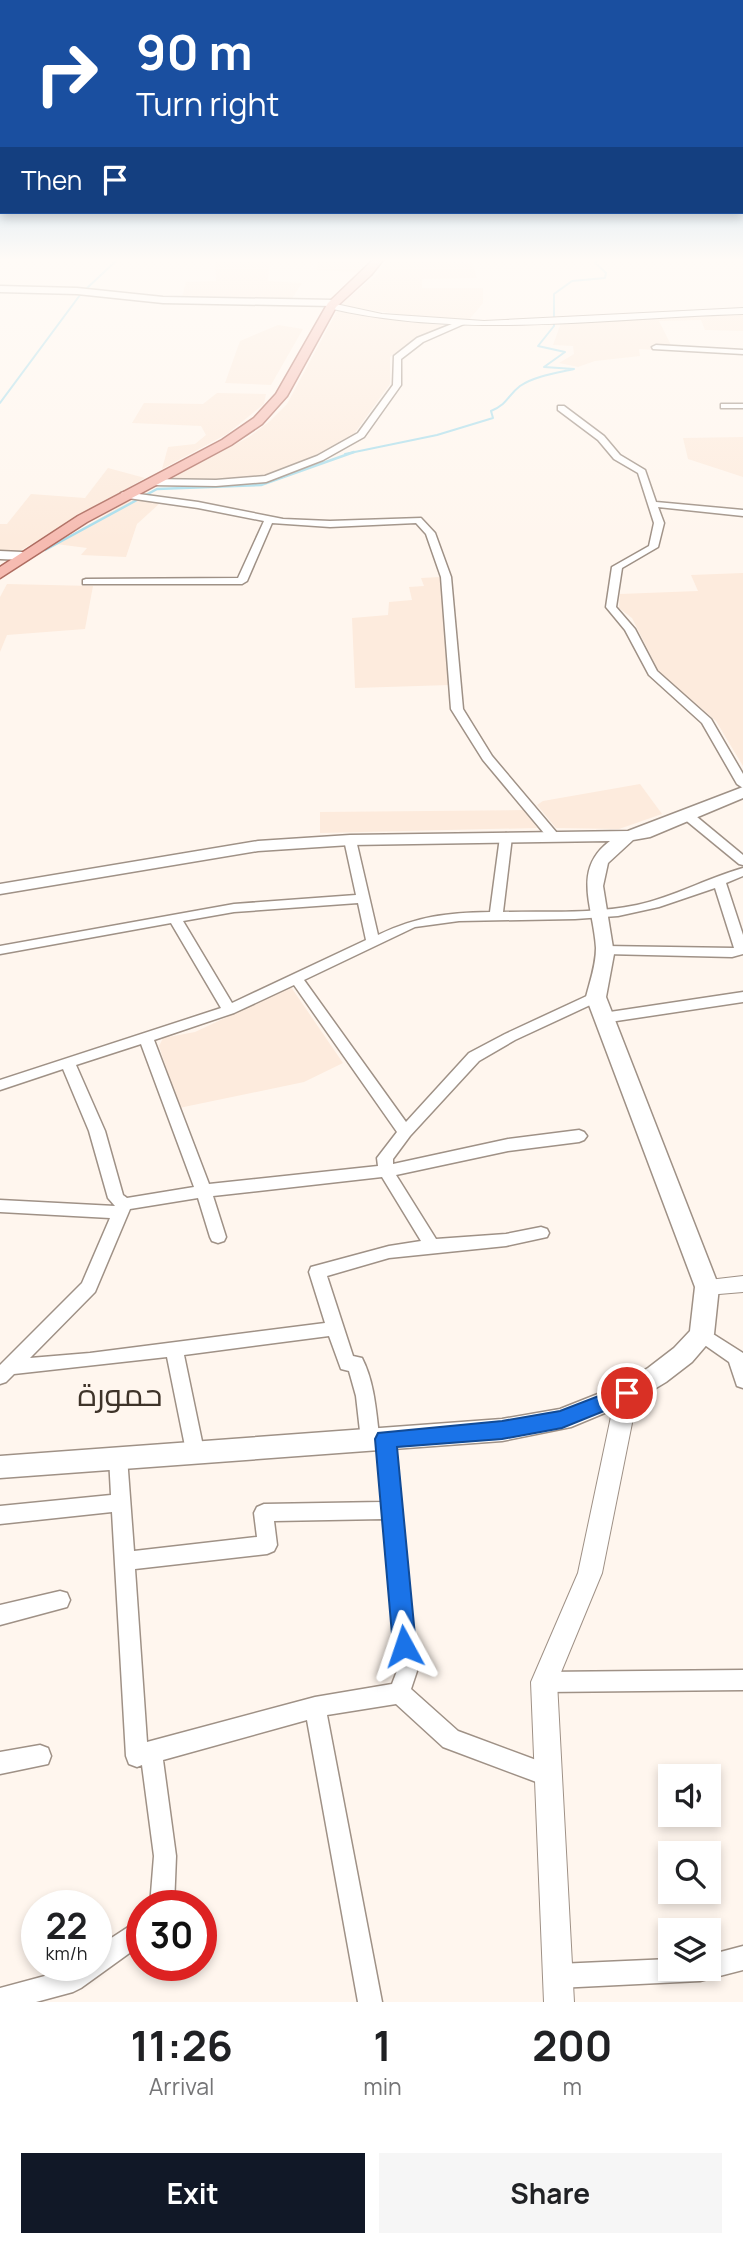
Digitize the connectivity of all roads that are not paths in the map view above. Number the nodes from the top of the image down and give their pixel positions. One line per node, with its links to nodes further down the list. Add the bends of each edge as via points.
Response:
1 (305, 353): 6 (main road, via 277,403 260,420)
2 (403, 353): 6 (street, via 397,358 397,385 361,435 320,458 267,479)
3 (723, 406): 4 (street)
4 (743, 406)
5 (561, 408): 8 (street, via 617,457 642,472)
6 (151, 482): 7 (main road)
7 (124, 495): 10 (street); 12 (main road)
8 (651, 505): 9 (street); 15 (street, via 659,523 653,547 617,567 611,607 630,629 653,673 707,721)
9 (743, 513)
10 (269, 520): 14 (street, via 242,581); 18 (street, via 330,524 418,520 430,533 446,577 457,709 487,758)
11 (0, 555): 12 (main road)
12 (22, 556): 13 (main road)
13 (0, 573)
14 (86, 582)
15 (743, 784)
16 (743, 792): 17 (main road)
17 (687, 815): 19 (main road); 22 (street)
18 (553, 836): 19 (main road); 20 (main road)
19 (628, 836): 28 (main road, via 609,848 592,879)
20 (506, 837): 21 (main road); 27 (street)
21 (350, 840): 25 (main road, via 258,846); 26 (street)
22 (743, 861)
23 (743, 872): 24 (street)
24 (719, 881): 28 (street, via 659,904); 32 (street, via 741,950)
25 (0, 888)
26 (361, 899): 29 (street, via 234,908); 30 (street)
27 (496, 914): 28 (street); 30 (street, via 412,924)
28 (601, 914): 32 (main road)
29 (175, 918): 31 (street); 36 (street)
30 (373, 940): 33 (street)
31 (0, 950)
32 (606, 950): 35 (main road)
33 (297, 981): 36 (street); 40 (street)
34 (743, 997): 35 (street)
35 (600, 1007): 40 (street, via 510,1037 474,1057); 50 (main road)
36 (229, 1010): 37 (street)
37 (146, 1038): 38 (street); 43 (street)
38 (68, 1063): 39 (street); 45 (street)
39 (0, 1085)
40 (405, 1132): 42 (street, via 385,1158)
41 (579, 1136): 42 (street, via 508,1145)
42 (386, 1171): 43 (street); 48 (street)
43 (204, 1191): 45 (street); 47 (street)
44 (0, 1206): 45 (street)
45 (122, 1208): 54 (street, via 89,1287)
46 (541, 1233): 48 (street)
47 (218, 1237)
48 (432, 1246): 51 (street, via 389,1252 317,1272)
49 (743, 1284): 50 (street)
50 (707, 1287): 52 (main road)
51 (337, 1328): 53 (street); 57 (street, via 347,1364 356,1363)
52 (702, 1334): 55 (street, via 737,1358); 56 (main road, via 684,1355)
53 (174, 1348): 54 (street); 58 (street)
54 (5, 1372)
55 (743, 1381)
56 (627, 1393): 57 (main road, via 550,1422); 68 (street, via 590,1573)
57 (378, 1439): 58 (main road); 62 (street)
58 (195, 1451): 59 (main road)
59 (118, 1457): 60 (main road); 61 (street)
60 (0, 1467)
61 (121, 1503): 63 (street); 64 (street)
62 (392, 1510): 64 (street, via 264,1513 267,1545); 69 (street, via 407,1671)
63 (0, 1515)
64 (125, 1560): 71 (street, via 137,1756)
65 (60, 1600): 66 (street)
66 (0, 1615)
67 (743, 1679): 68 (street)
68 (544, 1682): 74 (street)
69 (399, 1693): 70 (street); 74 (street, via 452,1739)
70 (315, 1707): 71 (street); 82 (street)
71 (150, 1752): 75 (street, via 165,1856)
72 (40, 1756): 73 (street)
73 (0, 1763)
74 (547, 1775): 80 (street)
75 (163, 1890)
76 (743, 1958): 77 (street)
77 (721, 1963)
78 (658, 1975): 80 (street)
79 (69, 1981): 81 (street)
80 (559, 1989)
81 (0, 2000)
82 (370, 2002)

